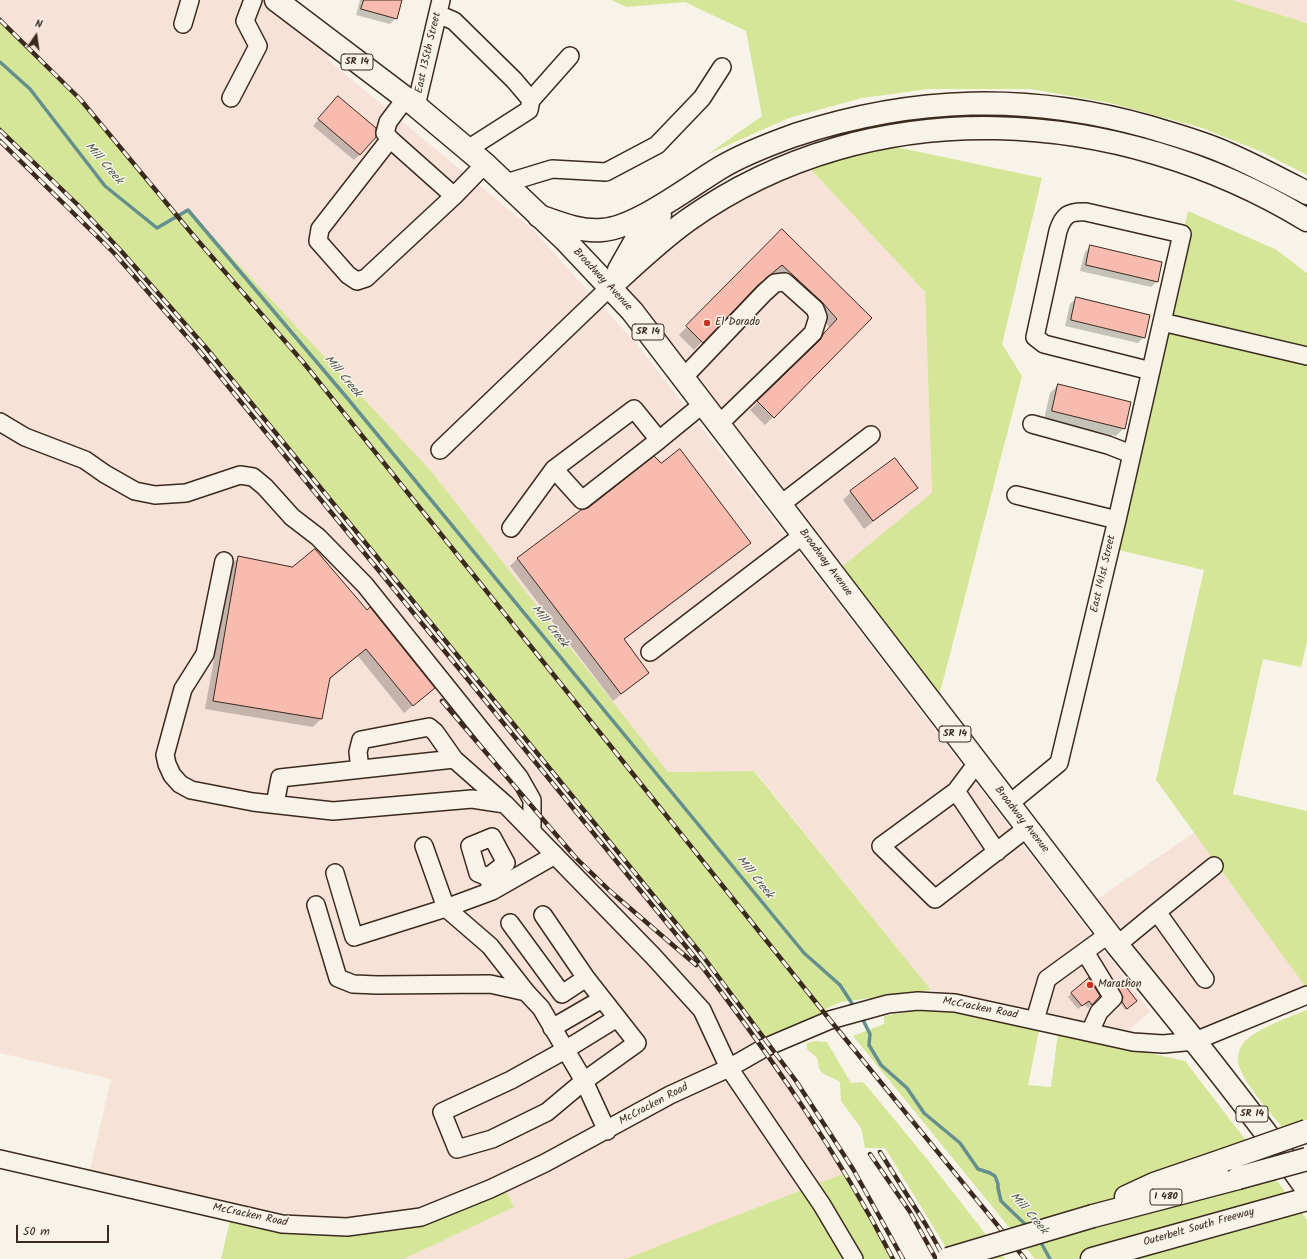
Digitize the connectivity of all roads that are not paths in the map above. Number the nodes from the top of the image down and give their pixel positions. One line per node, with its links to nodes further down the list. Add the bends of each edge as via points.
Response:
1 (190, 0): 5 (street)
2 (253, 0): 8 (street, via 245,21 258,46)
3 (278, 0): 10 (main road, Broadway Avenue / SR 14)
4 (440, 7): 9 (street); 10 (street, East 135th Street)
5 (183, 24)
6 (570, 56): 9 (street)
7 (722, 67): 14 (street, via 702,98 657,144 606,172 552,169)
8 (231, 98)
9 (531, 100): 12 (street, via 530,110)
10 (411, 102): 11 (street, via 386,126 385,133); 12 (main road, Broadway Avenue / SR 14)
11 (390, 139): 17 (street); 17 (street, via 320,229 318,241 348,275 357,281 366,278)
12 (468, 149): 13 (main road, Broadway Avenue / SR 14)
13 (485, 164): 14 (main road, Broadway Avenue / SR 14); 17 (street)
14 (506, 183): 18 (main road, Broadway Avenue / SR 14)
15 (686, 190): 16 (main road, via 722,167 754,151 795,135 851,119 926,106 999,103 1038,105 1076,111 1125,120 1173,134 1225,152); 18 (main road, via 636,219 602,230 564,225); 20 (main road, via 640,233)
16 (1307, 193)
17 (454, 196)
18 (538, 216): 20 (main road, Broadway Avenue / SR 14)
19 (1307, 220): 20 (main road, via 1248,188 1202,168 1116,142 1027,128 942,129 906,133 832,150 761,178 688,220)
20 (610, 287): 24 (main road, Broadway Avenue / SR 14, via 632,311); 31 (street)
21 (1162, 322): 22 (street); 23 (street, East 141st Street); 23 (street, East 141st Street, via 1182,234 1086,212 1074,211 1066,216 1058,231 1035,337 1044,344)
22 (1307, 356)
23 (1151, 371): 32 (street, East 141st Street)
24 (683, 378): 25 (main road, Broadway Avenue / SR 14); 27 (street, via 776,283 785,282 815,309 818,317 813,333)
25 (703, 404): 27 (main road, Broadway Avenue / SR 14); 30 (street)
26 (0, 422): 49 (street, via 25,437 85,460 134,491 155,495 186,492 240,475 253,477 365,585 519,777 532,800)
27 (719, 424): 35 (main road, Broadway Avenue / SR 14)
28 (1032, 424): 32 (street)
29 (871, 435): 35 (street)
30 (659, 440): 33 (street, via 582,500); 33 (street, via 634,409)
31 (440, 450)
32 (1131, 454): 36 (street, East 141st Street)
33 (554, 469): 37 (street)
34 (1016, 495): 36 (street)
35 (780, 505): 38 (main road, Broadway Avenue / SR 14)
36 (1117, 520): 47 (street, East 141st Street, via 1059,763)
37 (511, 528)
38 (803, 535): 40 (street); 42 (main road, Broadway Avenue / SR 14)
39 (224, 561): 45 (street, via 205,654 183,690 165,754 167,764 180,784 191,790)
40 (650, 652)
41 (454, 759): 43 (street); 43 (street, via 429,727 361,740 358,752); 46 (street)
42 (977, 762): 44 (street); 47 (main road, Broadway Avenue / SR 14)
43 (360, 769): 45 (street, via 280,778)
44 (956, 792): 51 (street); 51 (street, via 881,846 935,899)
45 (275, 804): 46 (street, via 333,811 472,799)
46 (505, 804): 49 (street)
47 (1009, 804): 48 (main road, Broadway Avenue / SR 14)
48 (1027, 828): 51 (street); 60 (main road, Broadway Avenue / SR 14)
49 (532, 831): 52 (street)
50 (424, 846): 56 (street)
51 (997, 852)
52 (555, 855): 56 (street, via 490,884); 75 (street, via 702,1010)
53 (1214, 866): 57 (street)
54 (335, 873): 56 (street, via 354,937)
55 (316, 905): 64 (street, via 338,978 353,984 377,985 490,984)
56 (446, 908): 64 (street, via 490,946)
57 (1157, 912): 60 (street); 63 (street)
58 (543, 916): 62 (street)
59 (510, 923): 65 (street)
60 (1113, 940): 61 (street); 73 (main road, Broadway Avenue / SR 14)
61 (1085, 952): 70 (street, via 1047,980); 72 (street, via 1113,998 1099,1012)
62 (586, 978): 65 (street); 67 (street)
63 (1206, 979)
64 (526, 992): 68 (street)
65 (562, 994): 68 (street)
66 (1307, 995): 73 (street, McCracken Road)
67 (602, 999): 69 (street); 71 (street)
68 (541, 1008): 71 (street)
69 (617, 1018): 74 (street); 76 (street, via 637,1043)
70 (1035, 1020): 72 (street, McCracken Road); 75 (street, McCracken Road, via 937,1001 918,1000 877,1006 838,1018 764,1048)
71 (552, 1028): 74 (street)
72 (1090, 1032): 73 (street, McCracken Road, via 1148,1043)
73 (1195, 1041): 81 (main road, Broadway Avenue / SR 14)
74 (565, 1050): 76 (street); 76 (street, via 511,1080 442,1112 457,1149 492,1139 547,1112)
75 (729, 1068): 77 (street, McCracken Road, via 670,1095); 84 (street, via 822,1205)
76 (584, 1081): 77 (street)
77 (607, 1131): 79 (street, McCracken Road, via 490,1189 421,1217 347,1227 282,1224)
78 (1307, 1131): 83 (main road, bridge, via 1154,1184)
79 (0, 1159)
80 (1307, 1159): 83 (main road, I 480, bridge)
81 (1307, 1189)
82 (1307, 1199): 86 (main road, Outerbelt South Freeway)
83 (1093, 1216): 85 (main road, I 480, bridge)
84 (854, 1259)
85 (948, 1259)
86 (1092, 1259)

